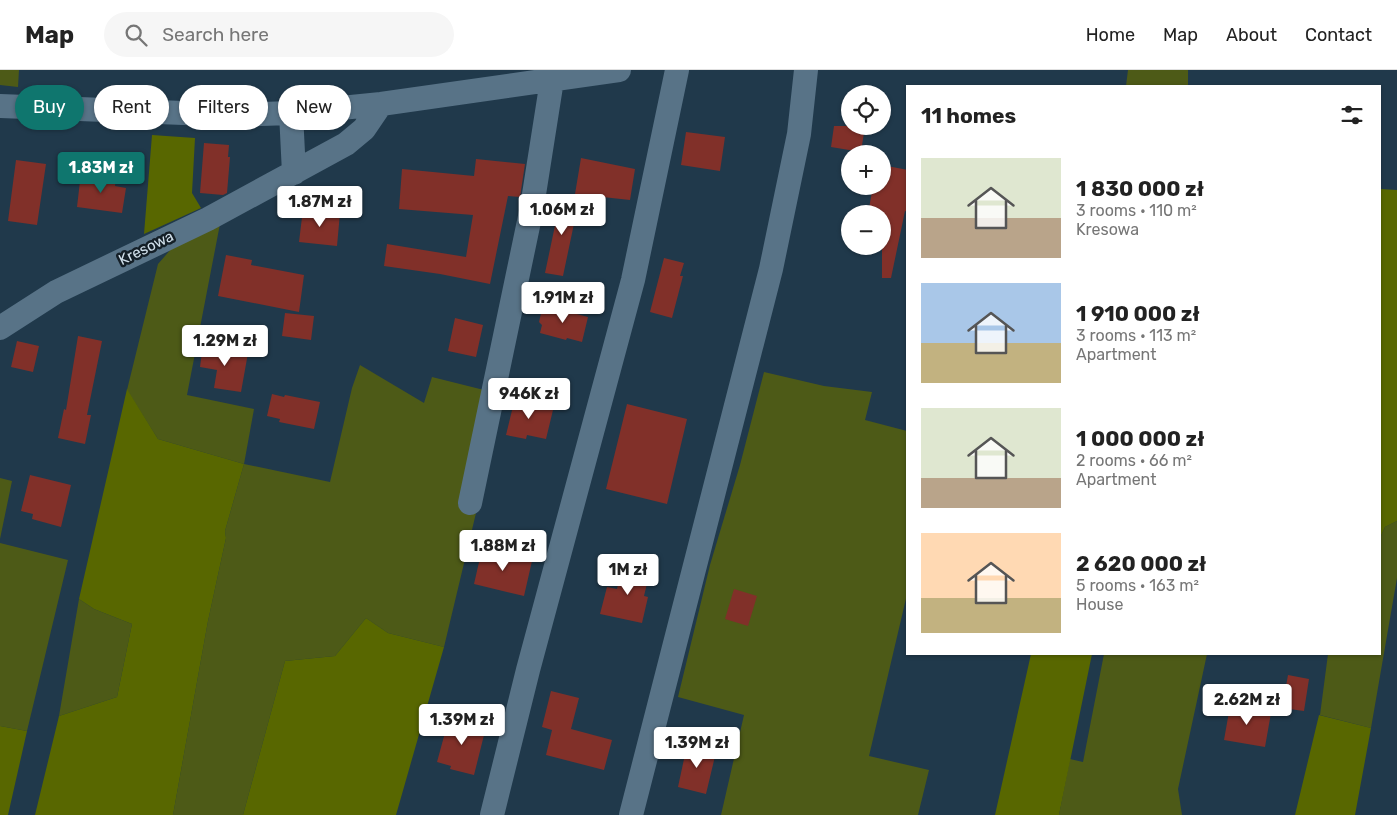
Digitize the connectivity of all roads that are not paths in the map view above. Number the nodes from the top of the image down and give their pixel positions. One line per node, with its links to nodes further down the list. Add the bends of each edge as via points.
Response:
1 (619, 70): 4 (street)
2 (677, 70): 13 (street, via 633,280)
3 (806, 70): 14 (street, via 799,134 771,269)
4 (552, 80): 5 (street); 12 (street, via 508,333)
5 (381, 104): 7 (street); 10 (street, Kresowa, via 364,129 346,144)
6 (0, 106): 8 (street, via 236,115)
7 (351, 107)
8 (278, 113)
9 (292, 130): 10 (street)
10 (294, 173): 11 (street, Kresowa, via 56,292)
11 (0, 328)
12 (470, 503)
13 (492, 815)
14 (631, 815)

